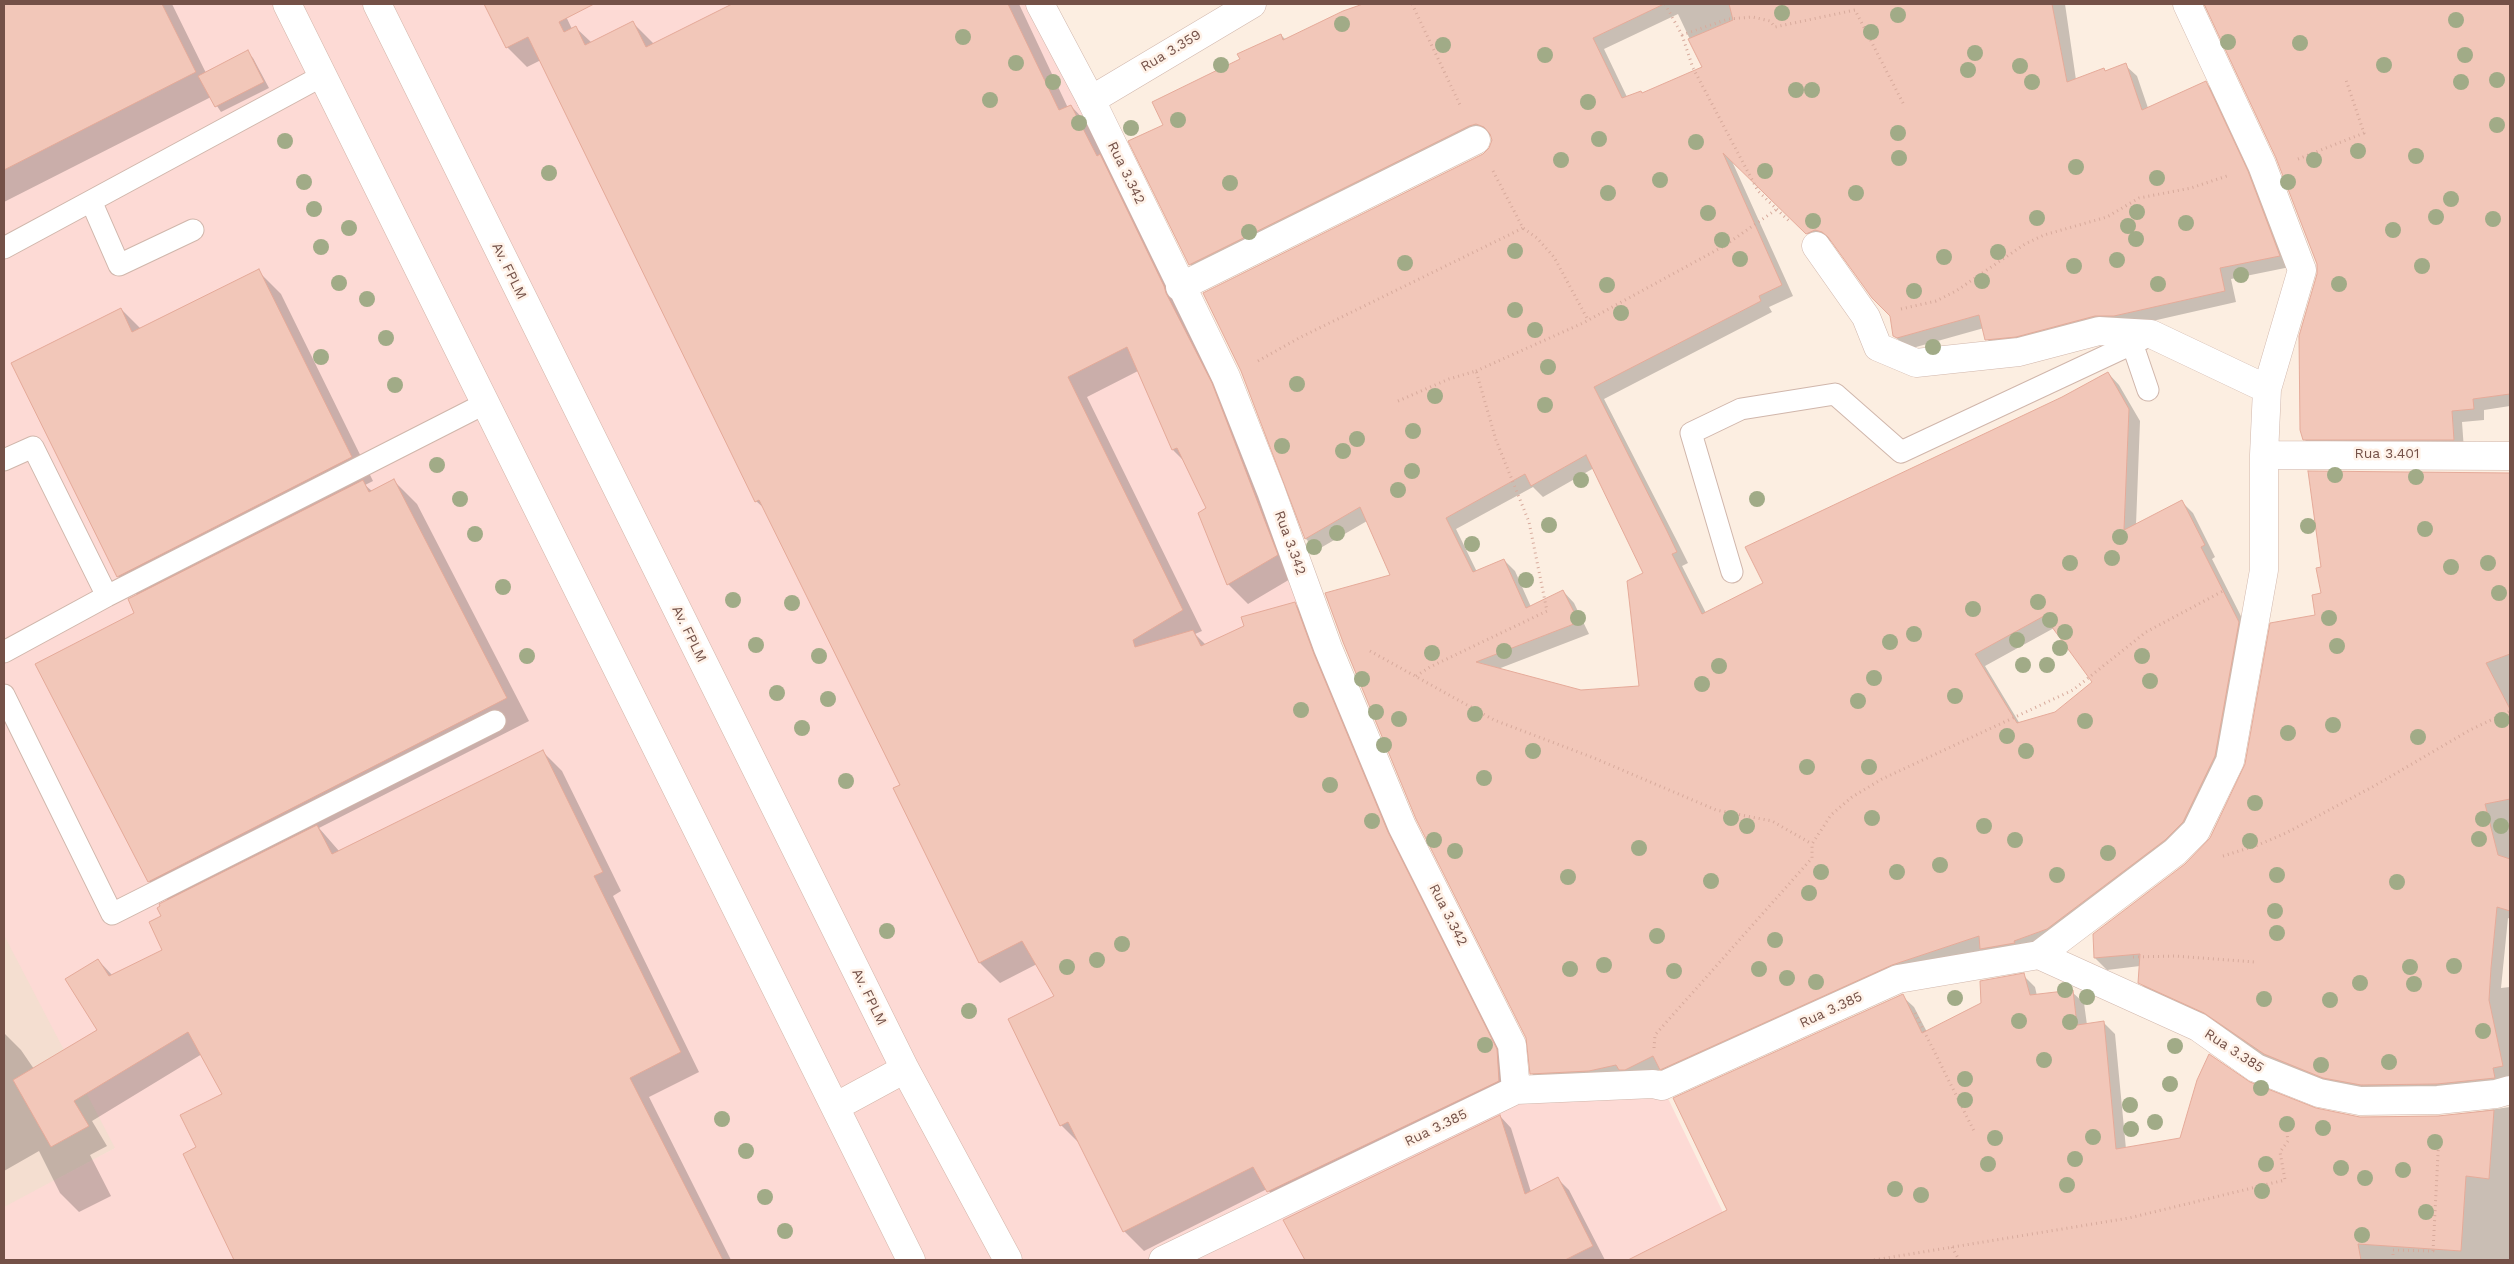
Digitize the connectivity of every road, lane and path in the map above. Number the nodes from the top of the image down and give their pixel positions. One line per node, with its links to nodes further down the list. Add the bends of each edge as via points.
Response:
1 (286, 4): 8 (street)
2 (377, 4): 47 (street, Av. FPLM)
3 (1040, 4): 10 (street, Rua 3.342)
4 (1665, 4): 7 (path)
5 (2187, 4): 13 (street)
6 (1236, 7): 10 (street, Rua 3.359)
7 (1682, 35): 11 (path, via 1728,19 1754,17 1770,21 1775,27 1855,10); 15 (path, via 1693,68 1758,191)
8 (322, 76): 14 (lane); 28 (street)
9 (2346, 80): 13 (path, via 2364,133)
10 (1091, 100): 20 (street, Rua 3.342)
11 (1904, 106)
12 (1476, 140): 20 (street)
13 (2263, 168): 21 (path, via 2191,188 2139,198 2107,217 2025,244 1936,301); 25 (street, via 2302,270)
14 (91, 201): 17 (lane, via 119,265); 19 (lane)
15 (1777, 209): 18 (path); 23 (path, via 1724,246 1583,323)
16 (1523, 228): 24 (path)
17 (193, 230)
18 (1816, 246): 21 (street)
19 (4, 248)
20 (1180, 287): 24 (street, Rua 3.342)
21 (1866, 316): 22 (street, via 1878,347 1916,362 2019,352 2099,331)
22 (2142, 339): 25 (street); 26 (lane); 33 (lane, via 1901,452 1835,394 1741,409 1691,433)
23 (1476, 371): 27 (path); 37 (path, via 1496,440 1529,522 1548,611 1430,666)
24 (1226, 377): 35 (street, Rua 3.342)
25 (2267, 388): 29 (street)
26 (2148, 390)
27 (1398, 401)
28 (486, 402): 34 (lane); 53 (street)
29 (2264, 455): 30 (street, Rua 3.401); 32 (street)
30 (2510, 456)
31 (4, 460): 34 (lane, via 33,447)
32 (2264, 570): 41 (path, via 2146,632 2073,690 1882,779 1852,797 1831,815); 42 (street, via 2230,761 2196,831)
33 (1732, 572)
34 (107, 596): 36 (lane)
35 (1328, 648): 37 (path, via 1352,658 1368,650); 50 (street, Rua 3.342, via 1402,826 1512,1044)
36 (4, 652)
37 (1416, 676): 41 (path, via 1494,720 1716,810 1772,821)
38 (4, 695): 40 (lane, via 112,914)
39 (2510, 711): 42 (path, via 2258,846 2228,856 2204,858)
40 (495, 721)
41 (1812, 844): 49 (path, via 1812,858 1655,1035)
42 (2176, 852): 43 (street)
43 (2039, 955): 45 (street, Rua 3.385); 46 (street, Rua 3.385)
44 (2255, 962): 46 (path, via 2175,956 2129,957 2122,974)
45 (1898, 979): 49 (street, Rua 3.385, via 1662,1086); 54 (path)
46 (2100, 983): 48 (street, Rua 3.385, via 2198,1028 2256,1068)
47 (905, 1069): 53 (street); 57 (street, Av. FPLM)
48 (2287, 1080): 52 (street, Rua 3.385, via 2319,1093 2360,1101); 55 (path, via 2283,1095 2288,1141 2280,1152 2285,1180 2129,1218)
49 (1653, 1084): 50 (street, Rua 3.385)
50 (1516, 1090): 58 (street, Rua 3.385)
51 (2510, 1090): 52 (street, Rua 3.385)
52 (2438, 1100): 61 (path, via 2433,1251 2393,1250)
53 (835, 1107): 56 (street)
54 (1974, 1130)
55 (1952, 1247): 59 (path); 60 (path)
56 (911, 1260)
57 (1008, 1260)
58 (1163, 1260)
59 (1874, 1260)
60 (1959, 1260)
61 (2393, 1260)

